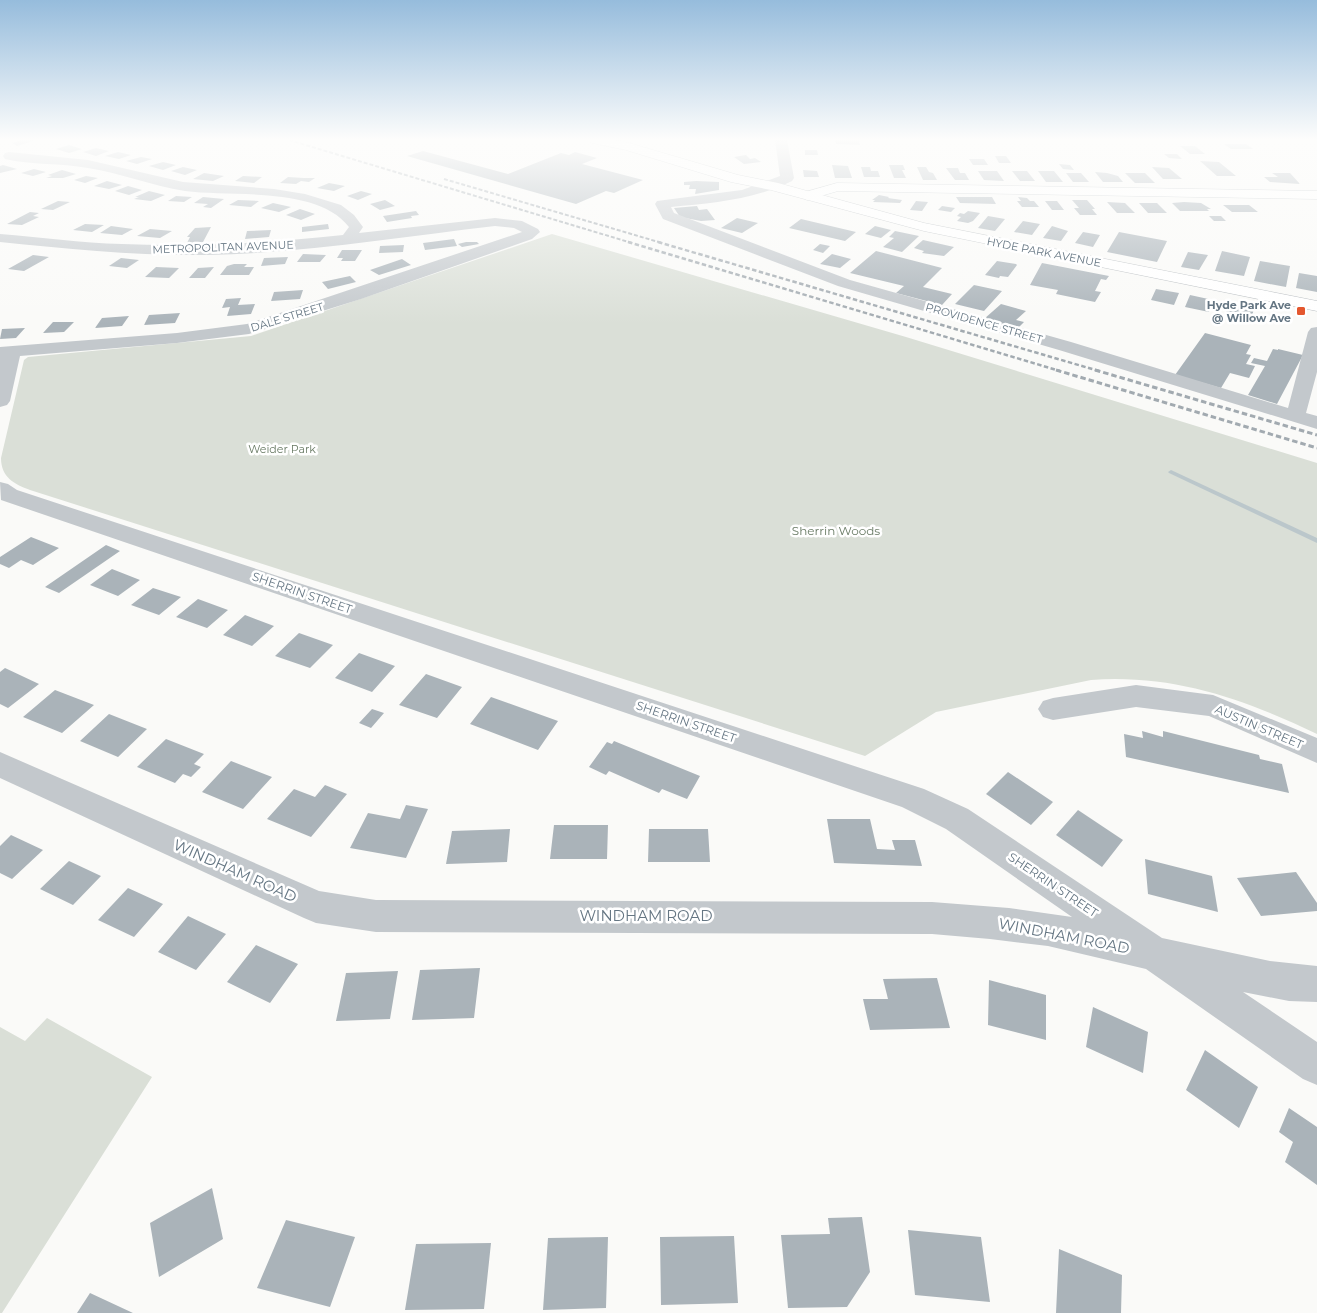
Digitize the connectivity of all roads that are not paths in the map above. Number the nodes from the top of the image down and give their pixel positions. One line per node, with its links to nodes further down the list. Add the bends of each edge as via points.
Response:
1 (316, 201): 6 (street, via 341,210 349,218 356,227)
2 (683, 201): 11 (street, PROVIDENCE STREET, via 662,204 668,216 844,284 1065,346)
3 (828, 201): 7 (main road, HYDE PARK AVENUE, via 971,237)
4 (506, 222): 6 (street, METROPOLITAN AVENUE); 9 (street, DALE STREET, via 533,232 263,326 217,334)
5 (0, 238): 6 (street, METROPOLITAN AVENUE, via 120,250 171,250 258,248)
6 (348, 238)
7 (1317, 306)
8 (1317, 332): 11 (street)
9 (6, 352): 10 (street)
10 (0, 401)
11 (1294, 417): 12 (street, PROVIDENCE STREET)
12 (1317, 423)
13 (0, 489): 17 (street, SHERRIN STREET, via 913,798 956,819)
14 (1053, 709): 15 (street, AUSTIN STREET, via 1136,696 1213,706)
15 (1317, 752)
16 (0, 764): 17 (street, WINDHAM ROAD, via 316,907 376,916 932,918 1031,926)
17 (1156, 954): 18 (street, WINDHAM ROAD, via 1272,980); 19 (street, SHERRIN STREET)
18 (1317, 984)
19 (1317, 1065)

